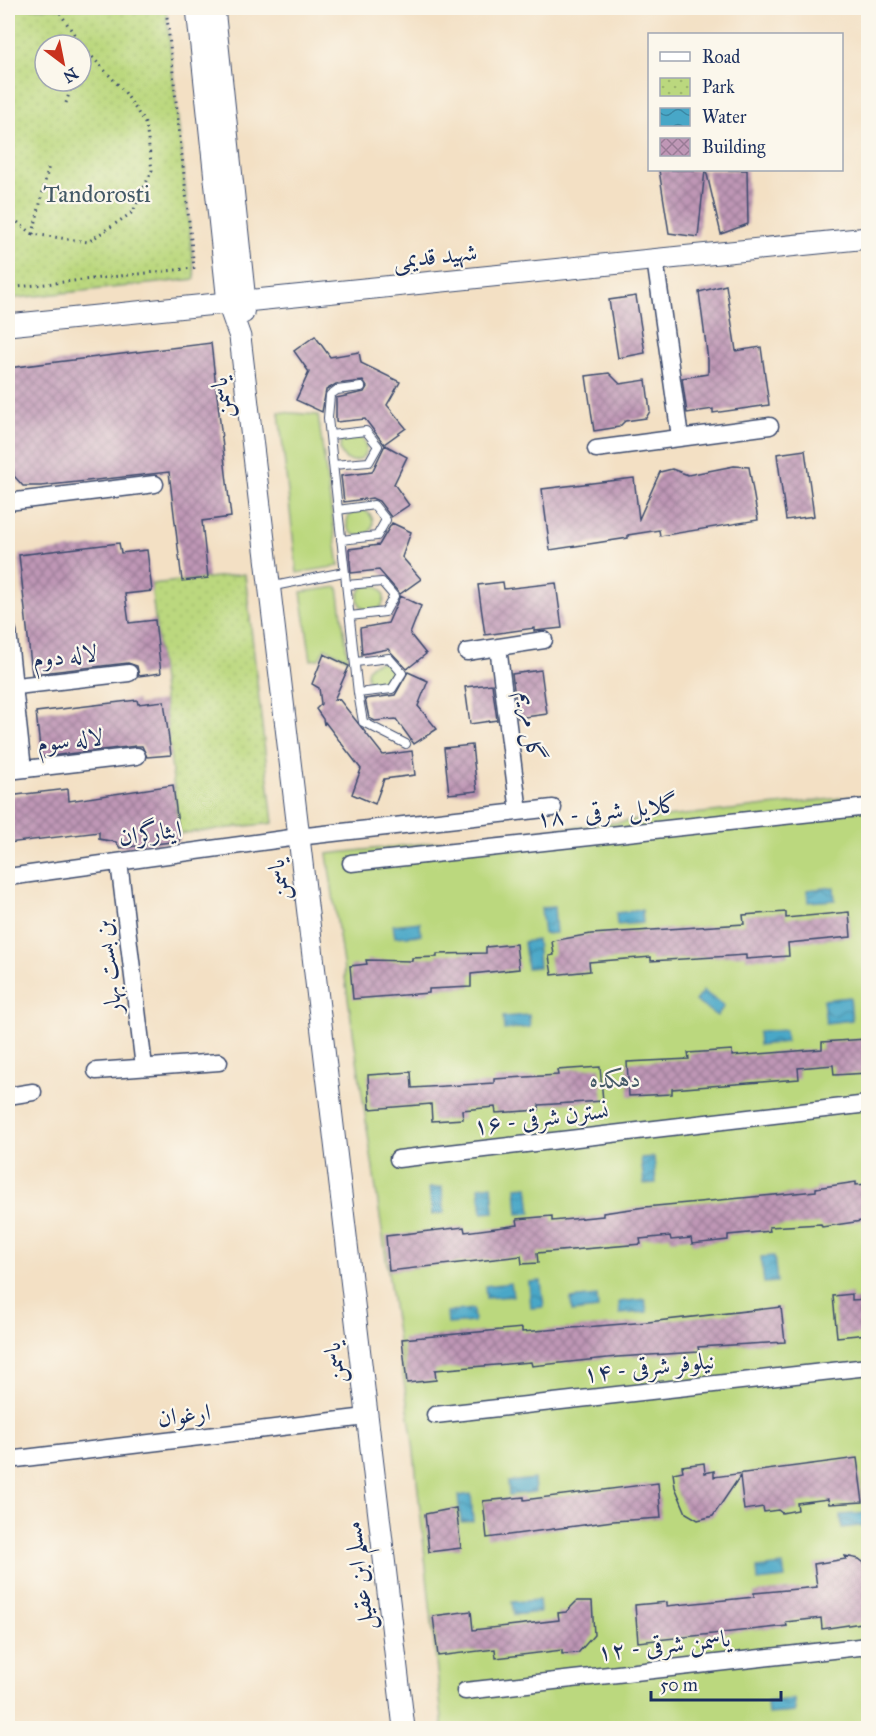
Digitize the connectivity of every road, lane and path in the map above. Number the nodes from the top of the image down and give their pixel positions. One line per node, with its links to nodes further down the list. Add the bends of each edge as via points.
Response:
1 (57, 8): 5 (path)
2 (165, 8): 14 (path, via 194,268)
3 (196, 8): 15 (street, یاسمن)
4 (214, 8): 15 (street, یاسمن)
5 (73, 33)
6 (93, 59): 11 (path, via 124,91 146,125 152,170 133,212 88,242)
7 (69, 93): 8 (path)
8 (66, 103)
9 (49, 165): 11 (path)
10 (8, 215): 11 (path)
11 (33, 234)
12 (868, 238): 13 (street, شهید قدیمی)
13 (655, 259): 15 (street, شهید قدیمی); 20 (street)
14 (8, 288)
15 (237, 302): 16 (street, شهید قدیمی); 29 (street, یاسمن)
16 (8, 325)
17 (361, 387): 19 (lane, via 337,390 330,395)
18 (770, 426): 20 (street)
19 (330, 435): 22 (lane); 22 (lane, via 366,431 378,446 369,462)
20 (680, 437): 21 (street)
21 (596, 449)
22 (333, 465): 25 (lane)
23 (155, 484): 24 (street)
24 (8, 502)
25 (338, 510): 26 (lane); 26 (lane, via 374,506 386,520 376,536)
26 (341, 540): 27 (lane)
27 (345, 572): 28 (lane); 29 (lane)
28 (346, 585): 30 (lane); 30 (lane, via 382,582 394,596 385,612)
29 (269, 587): 45 (street, یاسمن)
30 (350, 616): 35 (lane)
31 (8, 631): 37 (street)
32 (544, 640): 33 (street)
33 (498, 647): 34 (street); 44 (street, گل مریم)
34 (467, 652)
35 (356, 662): 38 (lane); 38 (lane, via 389,658 402,673 392,689)
36 (129, 673): 37 (street, لاله دوم)
37 (11, 686): 41 (street)
38 (358, 693): 39 (lane, via 363,722)
39 (406, 744)
40 (137, 756): 41 (street, لاله سوم)
41 (15, 770)
42 (868, 807): 47 (street, گلایل شرقی - ۱۸)
43 (552, 808): 44 (street, ایثارگران)
44 (519, 812): 45 (street, ایثارگران)
45 (298, 837): 46 (street, ایثارگران); 58 (street, یاسمن)
46 (119, 862): 48 (street, ایثارگران); 50 (street, بن بست بهار)
47 (351, 864)
48 (8, 877)
49 (219, 1062): 50 (street)
50 (144, 1067): 51 (street)
51 (96, 1071)
52 (33, 1092): 53 (street)
53 (8, 1096)
54 (868, 1104): 55 (street, نسترن شرقی - ۱۶)
55 (398, 1159)
56 (868, 1367): 57 (street, نیلوفر شرقی - ۱۴)
57 (435, 1415)
58 (366, 1417): 59 (street, ارغوان); 62 (street, مسلم ابن عقیل)
59 (8, 1460)
60 (868, 1646): 61 (street, یاسمن شرقی - ۱۲)
61 (465, 1691)
62 (404, 1728)

